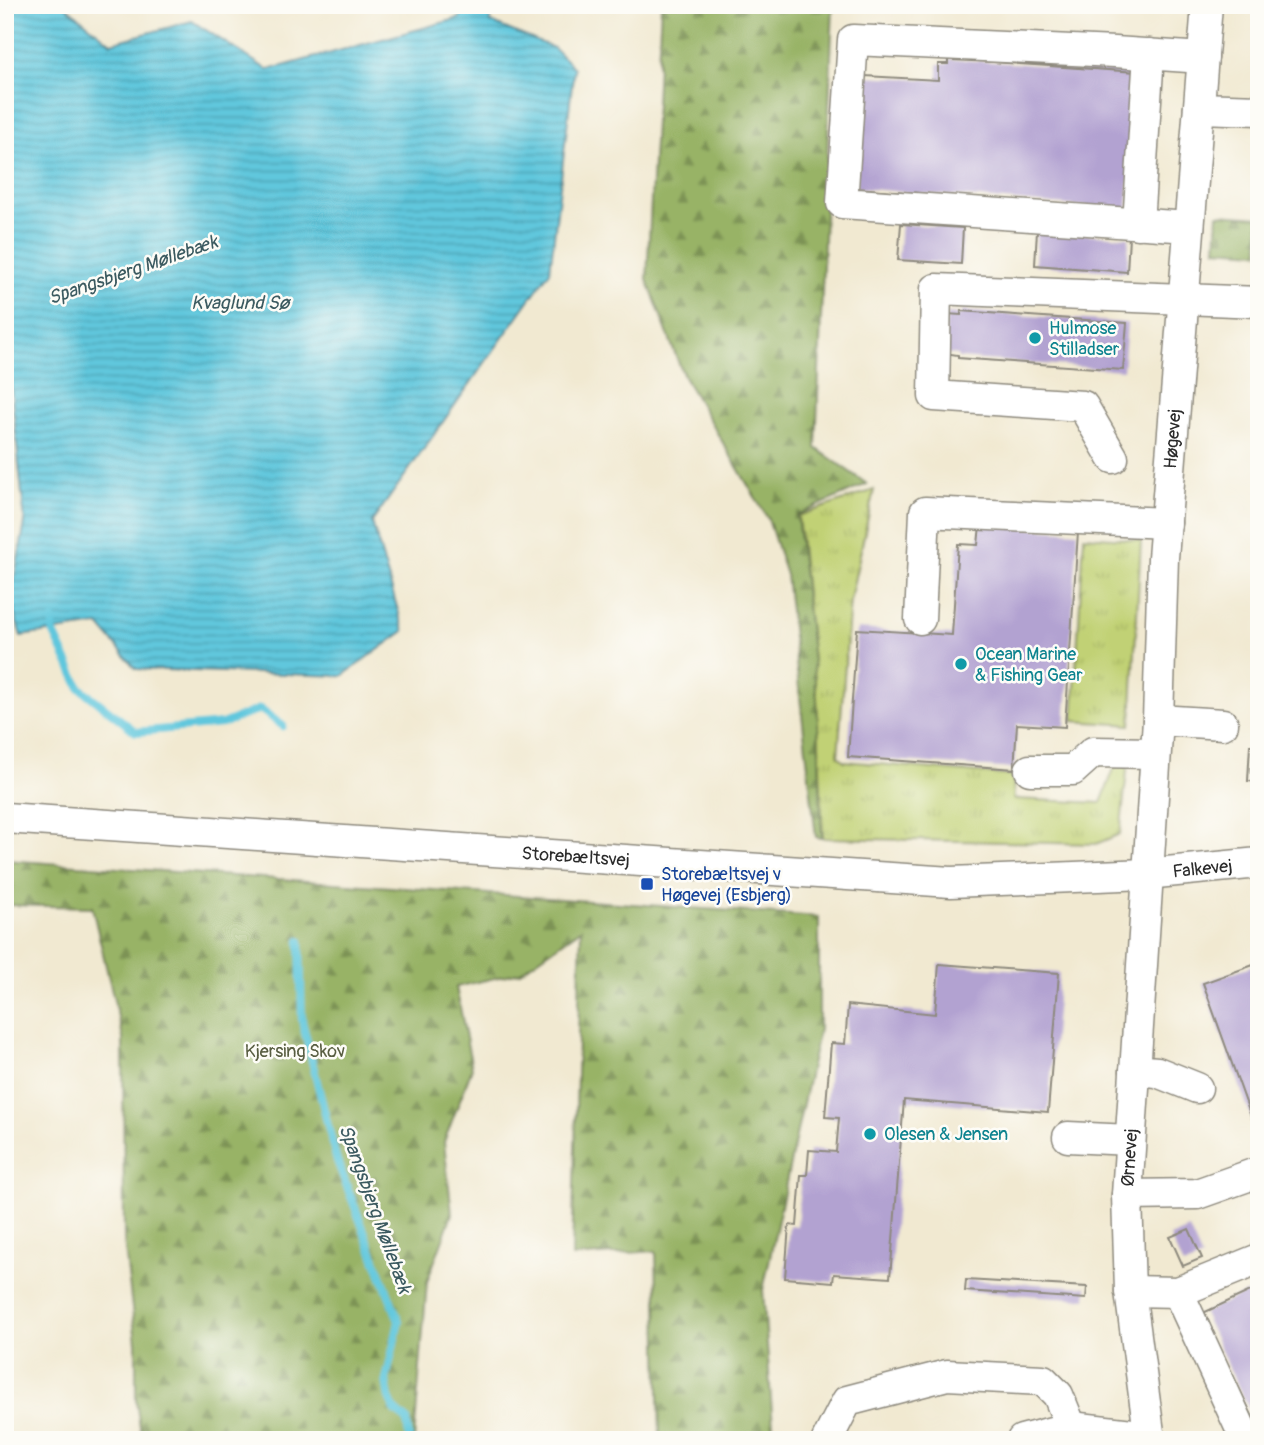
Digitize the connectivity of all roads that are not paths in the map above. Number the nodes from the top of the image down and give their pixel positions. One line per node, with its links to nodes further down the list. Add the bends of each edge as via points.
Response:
1 (1207, 5): 3 (street, Høgevej)
2 (1149, 54): 3 (street); 6 (street); 6 (street, via 853,40 842,203)
3 (1203, 58): 4 (street, Høgevej)
4 (1199, 108): 5 (street); 7 (street, Høgevej)
5 (1259, 110)
6 (1138, 224): 7 (street)
7 (1189, 227): 8 (street, Høgevej)
8 (1184, 298): 9 (street); 10 (street, via 936,289 934,396 1083,406); 11 (street, Høgevej)
9 (1259, 302)
10 (1112, 458)
11 (1166, 523): 12 (street, via 925,512); 13 (street, Høgevej)
12 (920, 619)
13 (1158, 720): 14 (street); 15 (street, Høgevej)
14 (1223, 724)
15 (1155, 753): 16 (street, via 1093,752 1073,770); 19 (street, Høgevej)
16 (1030, 770)
17 (5, 818): 19 (street, Storebæltsvej, via 951,882)
18 (1259, 863): 19 (street, Falkevej)
19 (1146, 874): 20 (street, Ørnevej)
20 (1135, 1070): 21 (street, via 1157,1072); 23 (street, Ørnevej)
21 (1197, 1088)
22 (1068, 1138): 23 (street)
23 (1130, 1140): 25 (street, Ørnevej)
24 (1259, 1172): 25 (street, via 1197,1194)
25 (1127, 1195): 27 (street, Ørnevej)
26 (1259, 1259): 28 (street)
27 (1130, 1291): 28 (street); 30 (street, Ørnevej)
28 (1178, 1292): 33 (street)
29 (1071, 1427): 30 (street); 31 (street, via 1058,1395 1042,1380 947,1376 847,1401); 32 (street)
30 (1150, 1438)
31 (827, 1440)
32 (1022, 1440)
33 (1246, 1440)

